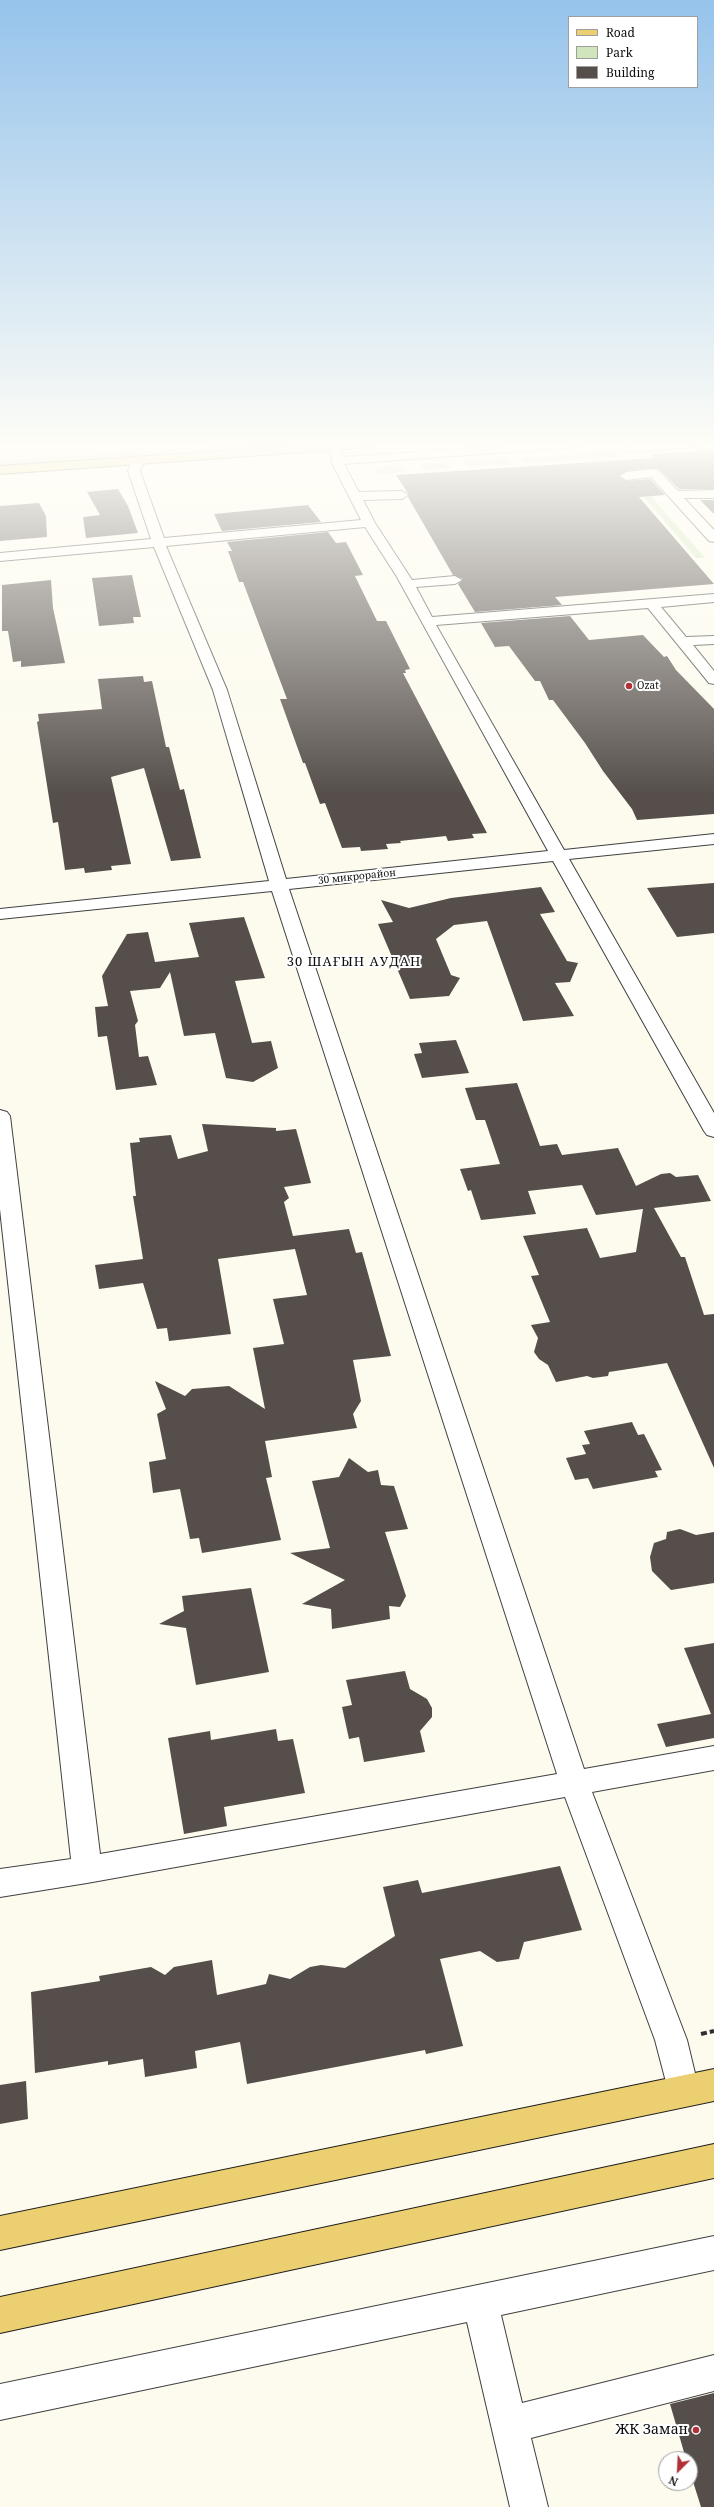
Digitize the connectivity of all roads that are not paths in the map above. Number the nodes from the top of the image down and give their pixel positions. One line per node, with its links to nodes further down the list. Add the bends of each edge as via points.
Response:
1 (167, 561): 13 (street, via 220,690)
2 (393, 561): 4 (street)
3 (455, 580): 4 (street)
4 (408, 584): 7 (street)
5 (714, 598): 6 (street)
6 (651, 603): 7 (street); 9 (street)
7 (427, 622): 12 (street)
8 (714, 640): 9 (street)
9 (684, 641): 10 (street)
10 (714, 680)
11 (714, 839): 12 (street, 30 микрорайон)
12 (558, 855): 13 (street, 30 микрорайон); 16 (street)
13 (279, 885): 14 (street, 30 микрорайон); 18 (street)
14 (0, 914)
15 (0, 1116): 19 (street)
16 (714, 1131)
17 (714, 1758): 18 (street)
18 (574, 1783): 19 (street); 22 (street, via 670,2040)
19 (87, 1870): 20 (street)
20 (0, 1883)
21 (714, 2085): 22 (main road)
22 (682, 2090): 24 (main road)
23 (714, 2161): 27 (main road)
24 (0, 2233)
25 (714, 2253): 26 (street)
26 (480, 2303): 29 (street); 30 (street)
27 (0, 2315)
28 (714, 2373): 30 (street)
29 (0, 2402)
30 (511, 2424): 31 (street)
31 (529, 2507)

